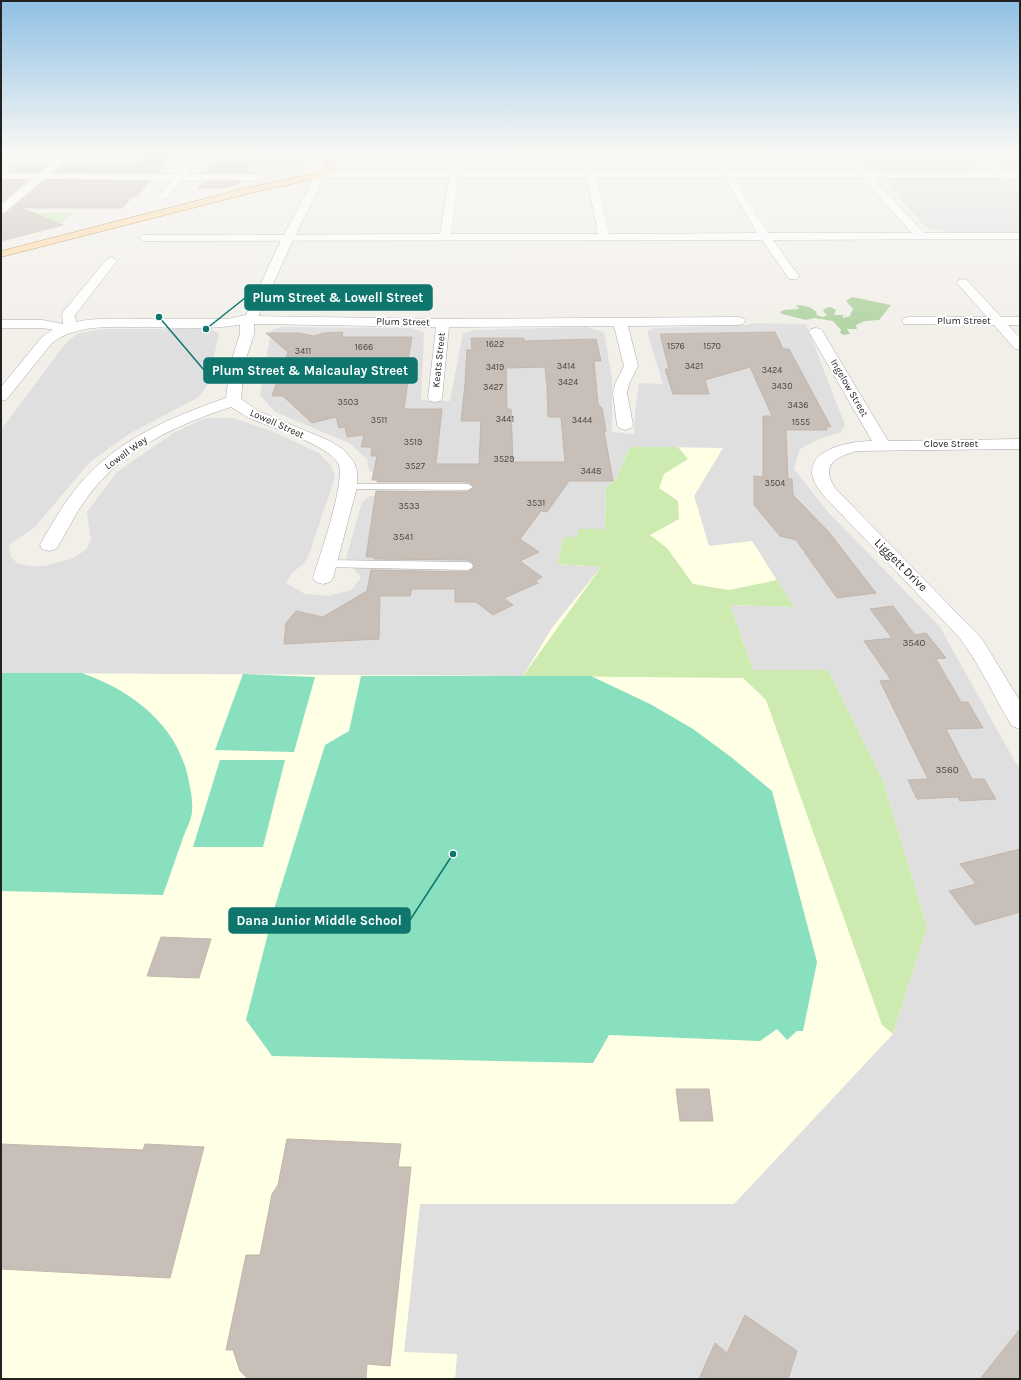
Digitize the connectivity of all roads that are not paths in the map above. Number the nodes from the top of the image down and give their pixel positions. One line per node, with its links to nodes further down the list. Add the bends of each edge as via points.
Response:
1 (130, 216): 15 (main road)
2 (147, 216): 16 (main road)
3 (299, 216): 14 (street)
4 (448, 216): 11 (street)
5 (600, 216): 12 (street)
6 (753, 216): 8 (street)
7 (903, 216): 9 (street)
8 (765, 236): 9 (street); 12 (street); 18 (street)
9 (921, 236): 10 (street)
10 (1020, 236)
11 (445, 237): 12 (street); 14 (street)
12 (604, 237)
13 (144, 238): 14 (street)
14 (288, 238): 20 (street, via 252,316)
15 (1, 248)
16 (1, 254)
17 (111, 261): 28 (street, via 68,315)
18 (793, 276)
19 (963, 283): 23 (street)
20 (247, 320): 26 (street, Plum Street); 28 (street, Plum Street, via 227,323 99,324); 33 (street, via 247,334 237,365)
21 (738, 321): 25 (street, Plum Street)
22 (909, 321): 23 (street, Plum Street)
23 (998, 321): 24 (street, Plum Street); 30 (street)
24 (1020, 321)
25 (620, 322): 26 (street, Plum Street); 34 (street, via 630,366 620,393)
26 (443, 323): 32 (street, Keats Street)
27 (1, 324): 28 (street, Plum Street, via 44,324)
28 (70, 329): 31 (street, Plum Street, via 47,340)
29 (816, 332): 36 (street, Ingelow Street)
30 (1020, 346)
31 (1, 397)
32 (435, 398)
33 (234, 401): 37 (street, Lowell Street, via 253,414 331,448 346,462 349,471); 39 (street, Lowell Way, via 171,424 108,465 77,498)
34 (625, 425)
35 (1020, 444): 36 (street, Clove Street)
36 (882, 445): 42 (street, Liggett Drive, via 856,446 834,453 822,464 822,481 829,492 975,644)
37 (348, 487): 38 (lane); 41 (street, Lowell Street)
38 (468, 487)
39 (50, 545)
40 (466, 566): 41 (lane)
41 (324, 571)
42 (1020, 721)

